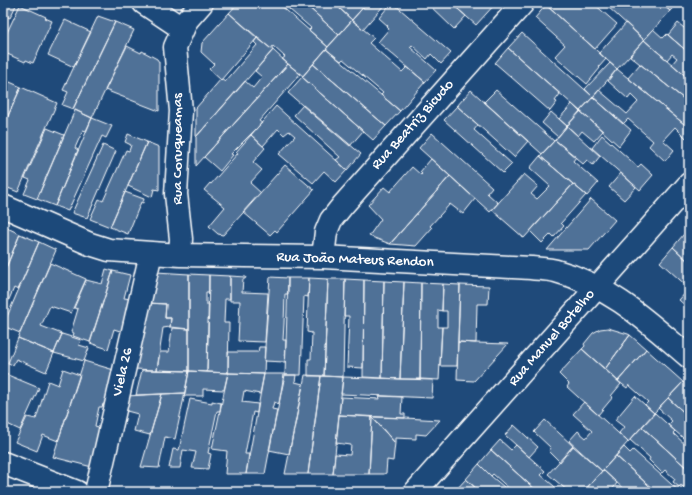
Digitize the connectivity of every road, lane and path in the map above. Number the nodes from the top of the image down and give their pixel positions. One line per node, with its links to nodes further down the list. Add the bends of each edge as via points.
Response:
1 (144, 3): 4 (street)
2 (202, 3): 4 (street, Rua Coruqueamas, via 187,20)
3 (523, 3): 9 (street, Rua Beatriz Bicudo, via 331,220 326,232)
4 (183, 29): 8 (street, Rua Coruqueamas, via 175,46 181,111 176,194 181,239)
5 (689, 184): 10 (street, Rua Manuel Botelho)
6 (3, 206): 7 (street, Rua João Mateus Rendon, via 90,244 109,250)
7 (151, 253): 8 (street, Rua João Mateus Rendon); 14 (street, Viela 26)
8 (180, 255): 9 (street, Rua João Mateus Rendon)
9 (323, 257): 10 (street, Rua João Mateus Rendon, via 539,269 554,271)
10 (597, 287): 11 (street, Rua João Mateus Rendon, via 632,308); 15 (street, Rua Manuel Botelho)
11 (689, 357)
12 (3, 463): 13 (street)
13 (77, 492)
14 (96, 492)
15 (415, 492)

